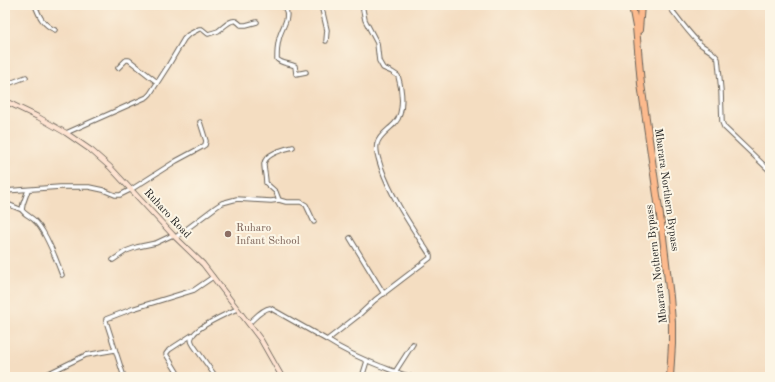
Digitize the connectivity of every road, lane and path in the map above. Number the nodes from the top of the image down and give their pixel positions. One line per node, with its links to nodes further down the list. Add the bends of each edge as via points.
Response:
1 (35, 5): 9 (street, via 43,22)
2 (280, 5): 12 (street, via 286,8 288,13 279,37 277,59 295,66 296,74)
3 (321, 5): 10 (street, via 327,30)
4 (362, 5): 33 (street, via 377,44 379,61 383,68 398,76 401,96 400,114 377,144 378,158 388,185 430,256)
5 (632, 5): 6 (highway, Mbarara Northern Bypass); 49 (highway, Mbarara Northern Bypass, via 670,297)
6 (641, 5): 50 (highway, Mbarara Nothern Bypass, via 639,26 642,73 675,320)
7 (668, 5): 20 (street, via 694,38 718,59 724,127)
8 (257, 22): 14 (street, via 242,25 234,21 212,34 199,29 188,35)
9 (55, 30)
10 (326, 41)
11 (118, 68): 14 (street, via 129,60)
12 (306, 72)
13 (26, 76): 15 (street)
14 (157, 82): 18 (street, via 147,97)
15 (5, 85)
16 (5, 101): 18 (street, Ruharo Road)
17 (200, 122): 21 (street, via 206,141 202,147)
18 (66, 133): 21 (street, Ruharo Road, via 98,155)
19 (293, 147): 24 (street, via 274,153 264,162 266,183 276,192)
20 (770, 171)
21 (132, 189): 22 (street, via 117,196 89,187); 28 (street, Ruharo Road)
22 (28, 190): 23 (street); 26 (street)
23 (5, 191)
24 (279, 200): 27 (street, via 303,203); 28 (street, via 236,199 222,203)
25 (5, 203): 26 (street)
26 (22, 210): 31 (street, via 35,220 42,231)
27 (314, 222)
28 (175, 236): 30 (street, via 126,251); 32 (street, Ruharo Road)
29 (350, 238): 33 (street)
30 (113, 260)
31 (62, 274)
32 (213, 277): 34 (street, Ruharo Road); 39 (street, via 187,293 106,318)
33 (384, 294): 37 (street)
34 (237, 309): 35 (street, Ruharo Road); 36 (street)
35 (249, 323): 37 (street, via 270,308); 46 (street, Ruharo Road)
36 (193, 334): 44 (street, via 166,354); 45 (street, via 191,340 194,346)
37 (327, 340): 40 (street)
38 (413, 344): 41 (street)
39 (115, 350): 42 (street, via 86,355); 43 (street)
40 (367, 361): 41 (street); 47 (street)
41 (394, 372): 48 (street)
42 (41, 377)
43 (124, 377)
44 (180, 377)
45 (216, 377)
46 (282, 377)
47 (362, 377)
48 (413, 377)
49 (670, 377)
50 (674, 377)

